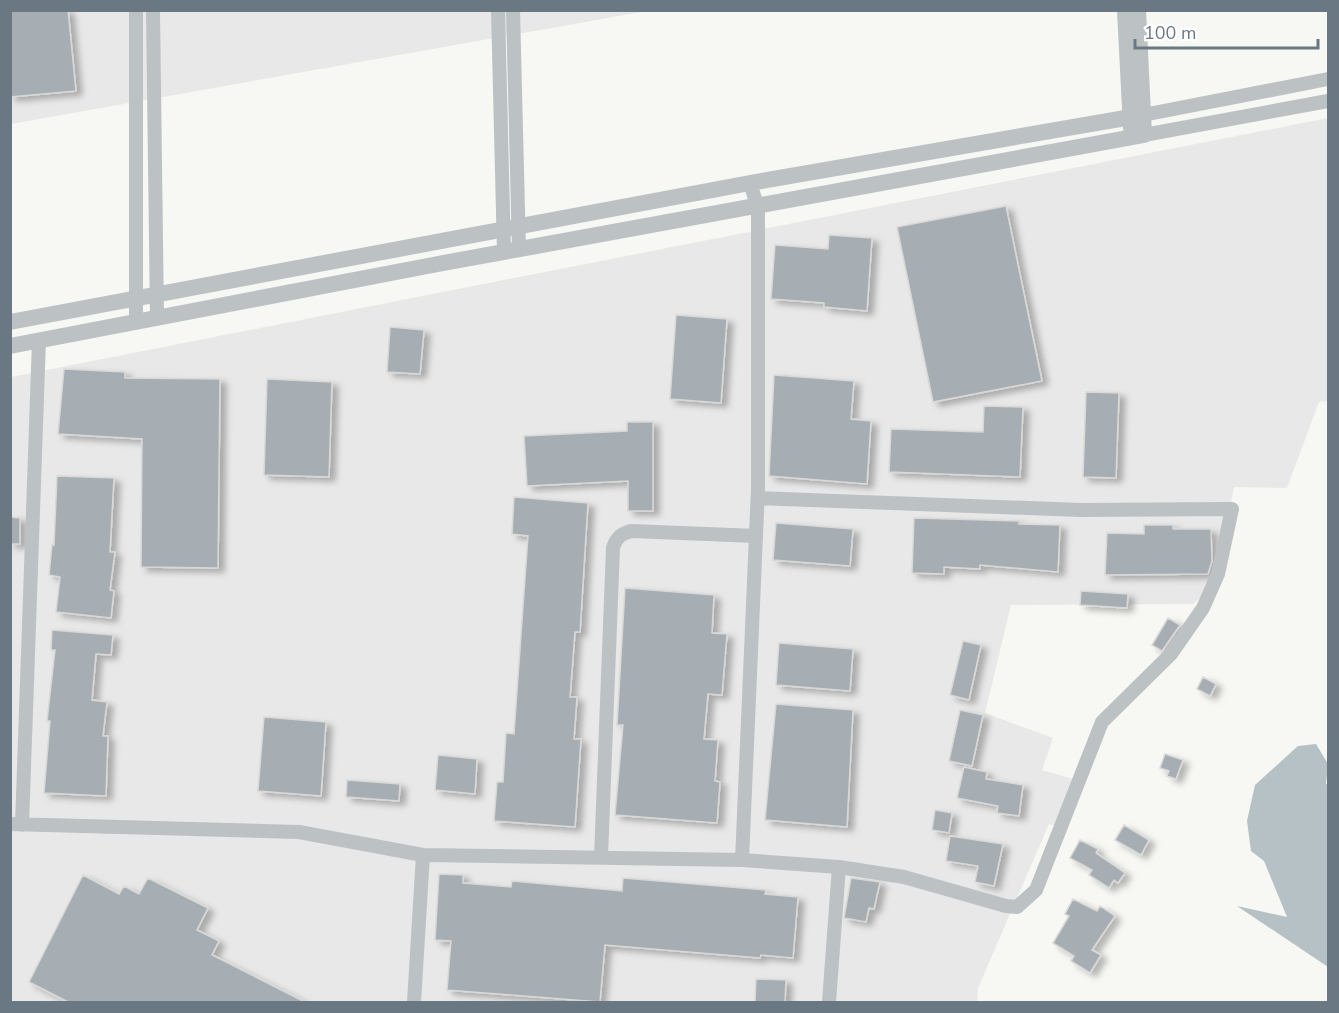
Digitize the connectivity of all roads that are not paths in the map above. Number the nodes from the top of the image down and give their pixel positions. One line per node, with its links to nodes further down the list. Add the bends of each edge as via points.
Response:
1 (136, 10): 18 (street)
2 (153, 10): 17 (street)
3 (498, 10): 15 (street)
4 (513, 10): 15 (street)
5 (1125, 10): 9 (street)
6 (1138, 10): 9 (street)
7 (1329, 79): 9 (street)
8 (1329, 101): 10 (street)
9 (1137, 116): 10 (street); 11 (street)
10 (1138, 137): 12 (street)
11 (952, 147): 12 (street); 13 (street)
12 (957, 170): 14 (street)
13 (750, 183): 14 (street); 15 (street)
14 (758, 208): 16 (street); 24 (street)
15 (511, 228): 16 (street); 17 (street)
16 (511, 251): 19 (street)
17 (157, 295): 18 (street); 19 (street)
18 (136, 297): 20 (street); 21 (street)
19 (157, 318): 21 (street)
20 (10, 322)
21 (136, 322): 22 (street)
22 (39, 340): 23 (street); 26 (street)
23 (10, 346)
24 (758, 498): 25 (street); 30 (street, via 1080,510 1232,509 1218,574 1203,608 1171,654 1102,722 1036,890 1027,901 1017,907 1006,906 904,877)
25 (756, 536): 28 (street, via 632,531 615,542); 29 (street)
26 (16, 825): 27 (street, via 299,832)
27 (423, 855): 28 (street); 31 (street)
28 (601, 857): 29 (street)
29 (742, 860): 30 (street)
30 (839, 867): 32 (street)
31 (414, 1002)
32 (829, 1002)

